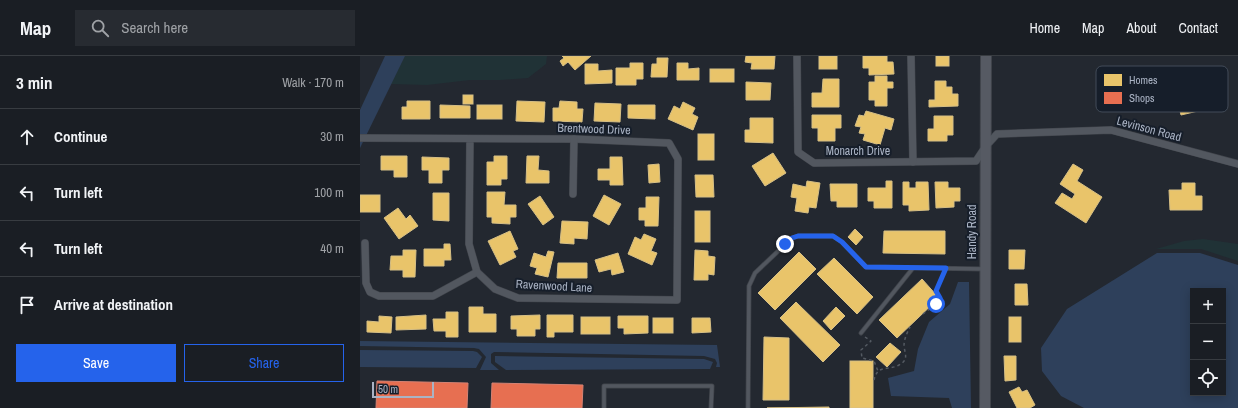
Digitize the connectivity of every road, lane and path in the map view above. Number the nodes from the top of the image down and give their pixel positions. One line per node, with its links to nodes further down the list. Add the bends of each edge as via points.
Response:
1 (797, 56): 8 (street, Monarch Drive, via 798,152 814,163)
2 (911, 56): 8 (street)
3 (986, 56): 7 (street, Handy Road)
4 (360, 138): 5 (street, Brentwood Drive)
5 (470, 139): 6 (street, Brentwood Drive); 15 (street, Ravenwood Lane, via 469,244)
6 (574, 139): 10 (street); 16 (street, Brentwood Drive, via 669,143 678,159)
7 (986, 146): 8 (street, Monarch Drive, via 976,161); 9 (street, Levinson Road, via 997,134 1111,130); 14 (street, Handy Road)
8 (913, 162)
9 (1238, 164)
10 (573, 194)
11 (365, 243): 15 (street, via 366,283 370,292 379,296 433,296)
12 (913, 268): 13 (lane); 19 (lane); 24 (lane, via 866,267 833,236 792,238 755,273 749,286)
13 (946, 268): 14 (lane); 17 (path, via 936,291 939,300)
14 (985, 269): 25 (street, Handy Road)
15 (477, 272): 16 (street, Ravenwood Lane, via 494,289 518,298)
16 (676, 300)
17 (922, 314)
18 (910, 327): 20 (path, via 904,342 907,354 904,362 894,368 883,368)
19 (861, 333): 20 (path, via 871,341 861,350 862,358 874,361)
20 (878, 371): 21 (path)
21 (874, 380)
22 (604, 408): 23 (lane, via 604,386 712,386)
23 (711, 408)
24 (748, 408)
25 (985, 408)

